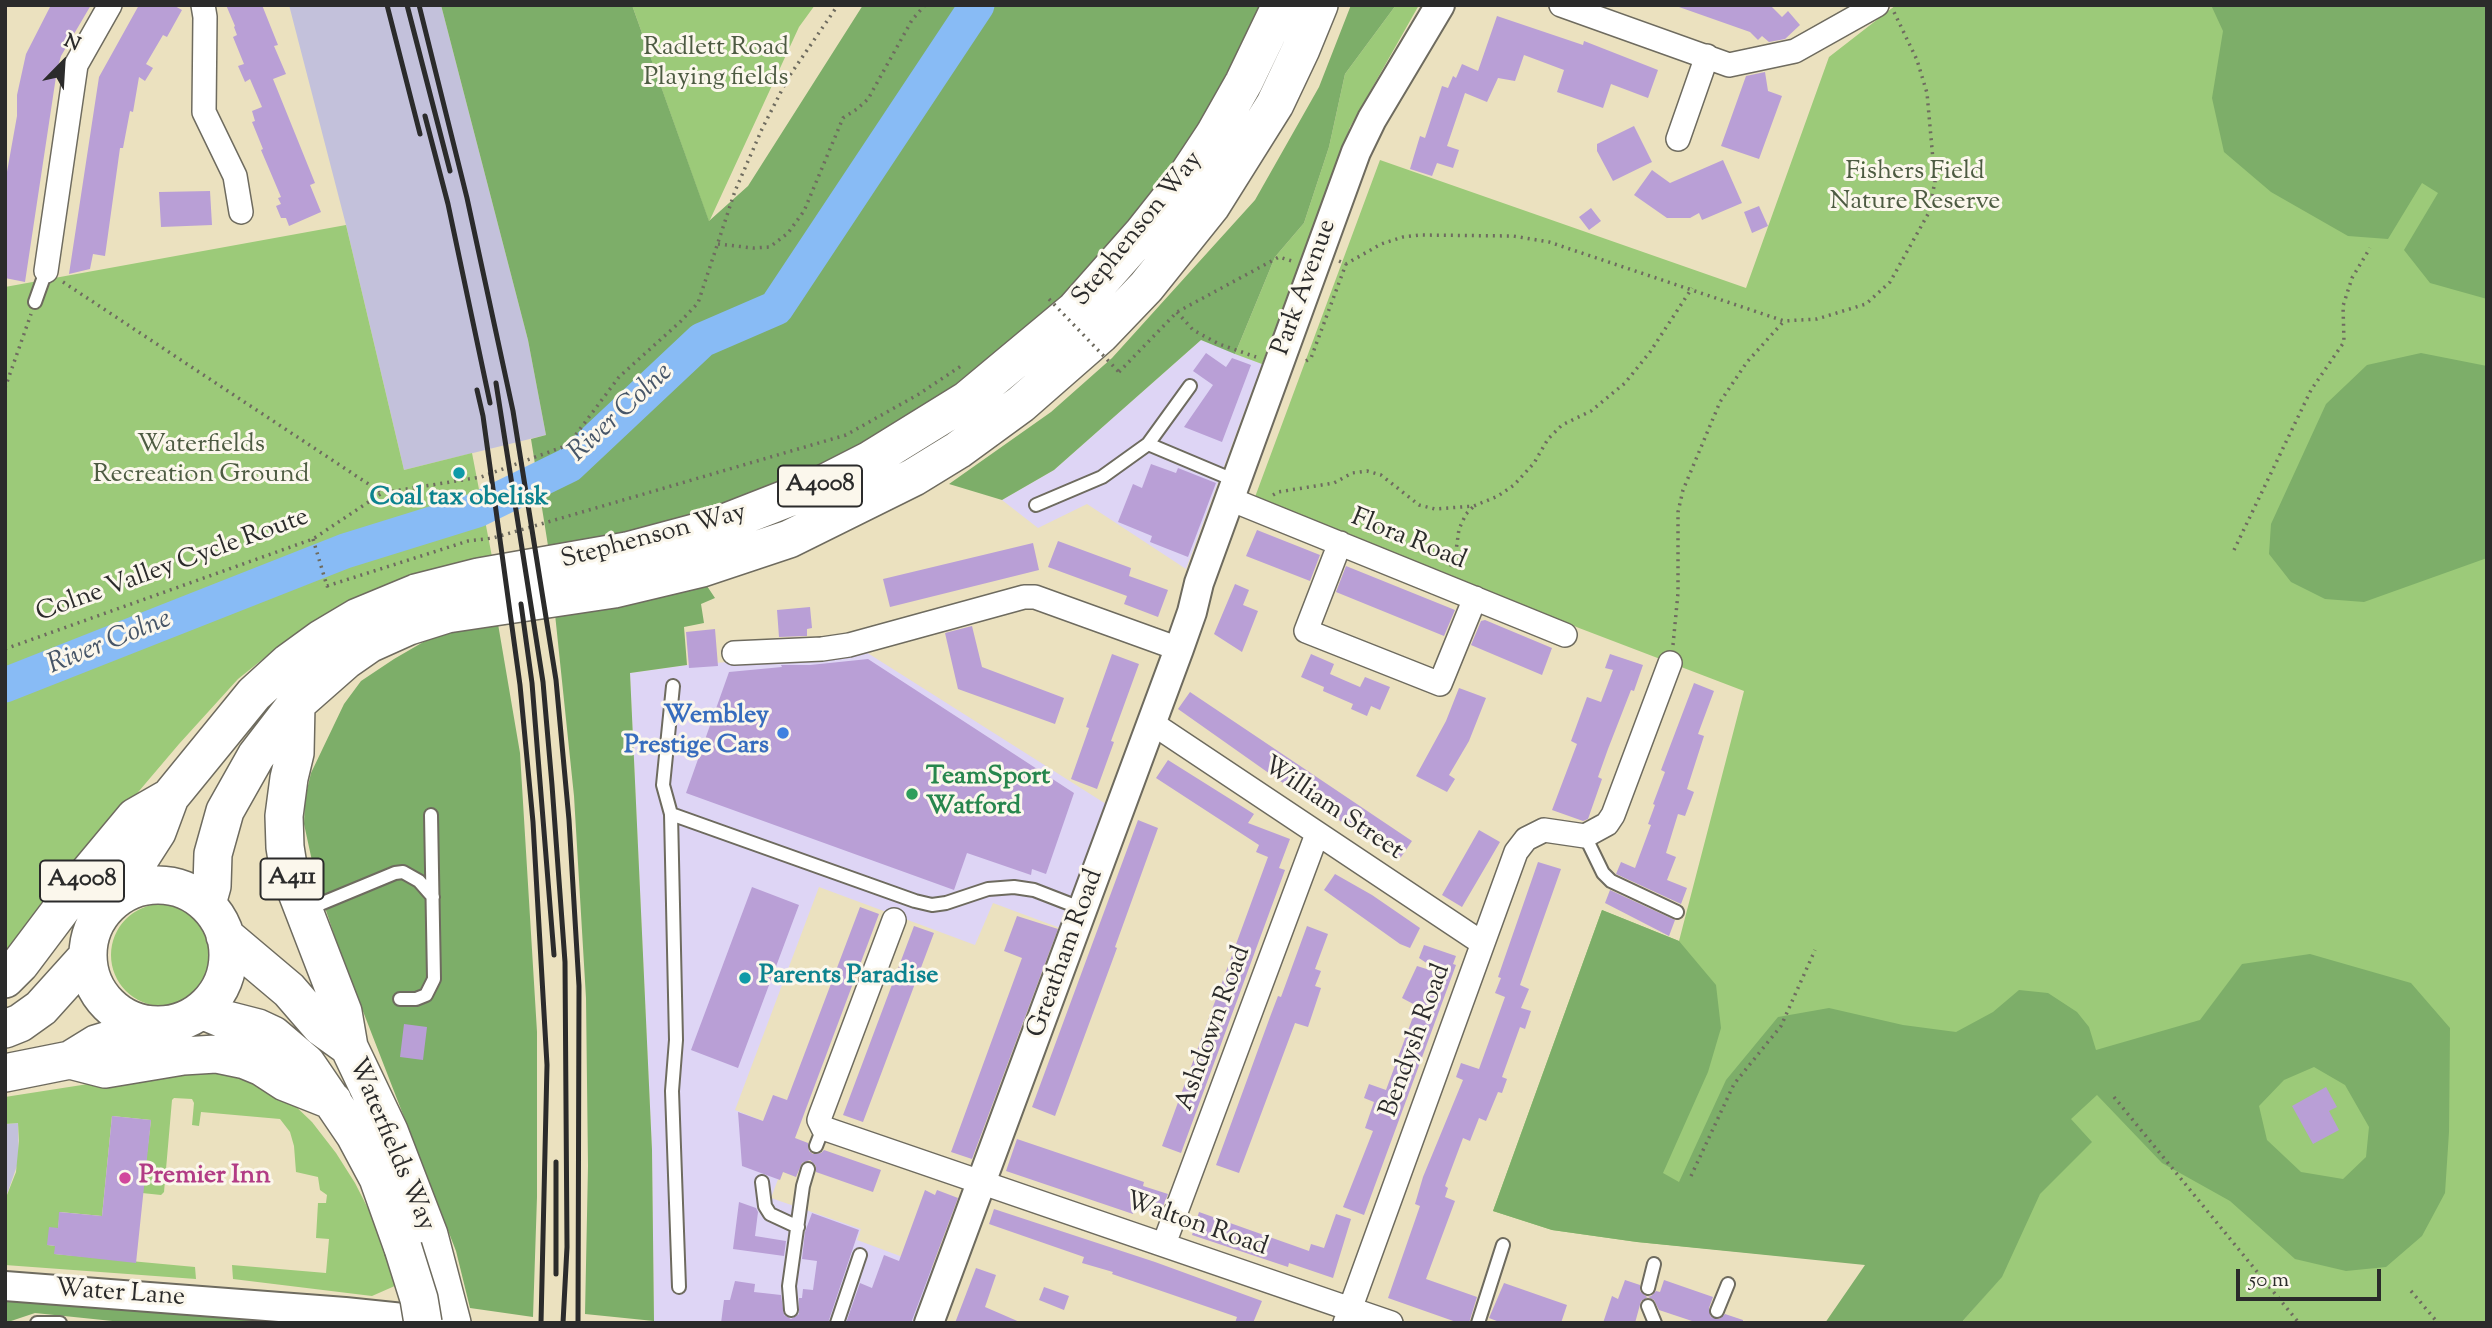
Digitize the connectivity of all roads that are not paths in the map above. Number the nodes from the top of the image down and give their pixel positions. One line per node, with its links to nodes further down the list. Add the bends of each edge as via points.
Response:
1 (110, 5): 11 (street, via 76,65)
2 (203, 5): 10 (street, via 204,113 235,176)
3 (1281, 5): 27 (main road, Stephenson Way / A4008, via 1214,135 1143,233 1075,310 967,400 819,486 709,529 627,551 479,577 416,593 358,617 310,647 254,694)
4 (1319, 5): 25 (main road, Stephenson Way / A4008, via 1263,124 1176,251 1068,365 958,450 839,516 737,557 614,589 447,614 409,626 369,644)
5 (1440, 5): 15 (street, Park Avenue, via 1356,152 1278,365)
6 (1561, 5): 8 (street)
7 (1885, 8): 8 (street, via 1795,51 1730,65)
8 (1707, 57): 9 (street)
9 (1678, 139)
10 (241, 212)
11 (46, 271): 12 (lane)
12 (35, 302)
13 (1190, 386): 14 (lane)
14 (1148, 444): 15 (lane); 16 (lane, via 1102,477)
15 (1240, 496): 17 (street, Flora Road); 18 (street, Park Avenue)
16 (1036, 505)
17 (1340, 543): 19 (street, Flora Road); 19 (street, via 1306,631 1440,684)
18 (1199, 583): 21 (street, Greatham Road)
19 (1475, 598): 20 (street, Flora Road)
20 (1566, 635)
21 (1179, 649): 22 (street, via 1024,597 849,645); 26 (street, Greatham Road)
22 (734, 653)
23 (1670, 663): 31 (street, via 1612,815 1607,824)
24 (673, 686): 28 (lane, via 663,785)
25 (296, 704): 34 (main road, Stephenson Way / A4008, via 256,756 225,811 213,854); 36 (main road, A411, via 285,847)
26 (1152, 723): 30 (street, William Street); 35 (street, Greatham Road)
27 (170, 797): 33 (main road, Stephenson Way / A4008, via 157,832); 42 (main road, A4008, via 135,817)
28 (671, 814): 35 (lane, via 932,905 988,889 1014,887); 62 (lane, via 676,1040 672,1091)
29 (431, 815): 32 (lane)
30 (1317, 834): 40 (street, William Street); 56 (street, Ashdown Road)
31 (1585, 836): 37 (lane, via 1611,881); 40 (street, Bendysh Road, via 1544,830 1526,839 1516,852)
32 (433, 897): 36 (lane, via 403,872); 43 (lane, via 435,979 426,995)
33 (114, 899): 34 (main road, via 134,887 162,885 187,891); 41 (main road, via 97,920)
34 (207, 904): 39 (main road)
35 (1084, 909): 53 (street, Greatham Road)
36 (304, 911): 47 (main road, A411, via 343,1012)
37 (1677, 912)
38 (894, 920): 53 (street, Walton Road, via 821,1114 820,1137)
39 (225, 936): 44 (main road, via 225,977); 47 (main road, Waterfields Way / A411, via 289,990 321,1027)
40 (1482, 943): 67 (street, Bendysh Road)
41 (87, 957): 45 (main road, via 94,985 107,1005 126,1018); 46 (main road, via 41,1008)
42 (5, 979)
43 (400, 999)
44 (204, 1011): 45 (main road, via 193,1019); 50 (main road, Waterfields Way / A411, via 273,1035 306,1063)
45 (155, 1026): 48 (main road, via 96,1044)
46 (5, 1029)
47 (349, 1047): 55 (main road, Waterfields Way / A411, via 389,1131)
48 (70, 1060): 49 (main road); 50 (main road, via 105,1069 216,1054 262,1067 285,1082)
49 (5, 1073)
50 (335, 1102): 55 (main road, Waterfields Way / A411)
51 (808, 1169): 54 (lane)
52 (762, 1182): 54 (lane, via 770,1214)
53 (982, 1182): 56 (street, Walton Road); 74 (street, Greatham Road)
54 (798, 1227): 65 (lane, via 789,1286)
55 (416, 1242): 70 (main road, Waterfields Way / A411, bridge); 72 (main road, Waterfields Way / A411)
56 (1164, 1244): 67 (street, Walton Road)
57 (1503, 1245): 76 (lane)
58 (860, 1255): 73 (lane)
59 (1654, 1264): 63 (lane)
60 (1728, 1284): 66 (lane)
61 (5, 1286): 71 (street, Water Lane)
62 (679, 1287)
63 (1647, 1288)
64 (1648, 1306): 77 (lane)
65 (791, 1310)
66 (1717, 1311)
67 (1348, 1316): 75 (street, Walton Road)
68 (37, 1323): 69 (lane)
69 (60, 1323)
70 (423, 1323)
71 (444, 1323)
72 (452, 1323)
73 (837, 1323)
74 (929, 1323)
75 (1391, 1323)
76 (1478, 1323)
77 (1656, 1323)

